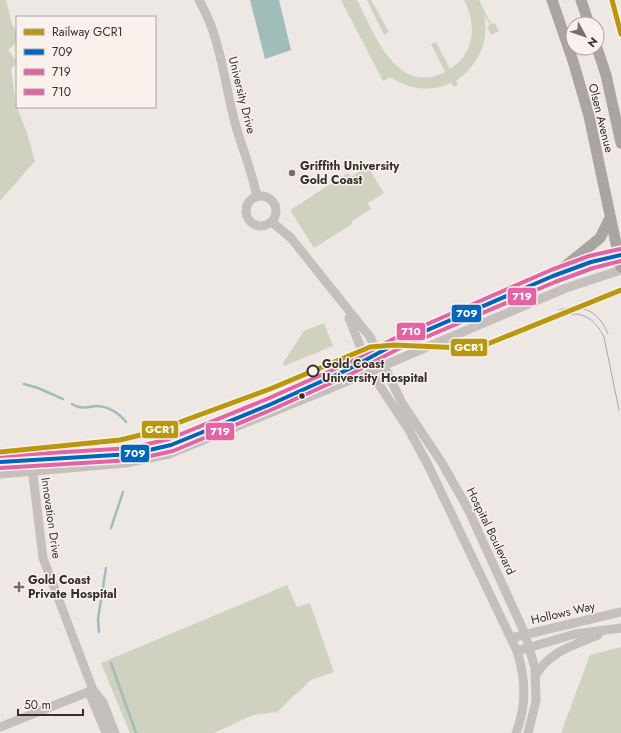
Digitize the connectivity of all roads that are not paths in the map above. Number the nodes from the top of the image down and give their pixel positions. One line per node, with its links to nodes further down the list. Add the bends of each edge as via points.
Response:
1 (199, 0): 7 (street, University Drive, via 208,15 216,38 236,125)
2 (552, 0): 8 (main road, Olsen Avenue, via 589,116)
3 (580, 0): 4 (main road)
4 (586, 16)
5 (600, 56): 6 (main road, Olsen Avenue)
6 (621, 143)
7 (257, 197): 9 (street, via 267,197 274,203 276,213); 9 (street, via 247,207 248,217 259,226)
8 (610, 218): 10 (main road, Olsen Avenue); 12 (main road, via 600,238)
9 (272, 222): 13 (street, via 291,238)
10 (619, 255): 11 (main road, Olsen Avenue); 12 (street)
11 (621, 269): 16 (street, via 566,288)
12 (553, 276): 14 (street)
13 (341, 303): 14 (street, via 370,337); 15 (street, via 355,329)
14 (378, 353): 15 (street); 16 (street, Hospital Boulevard)
15 (366, 360): 17 (street); 18 (street, via 269,405 171,445 132,454)
16 (383, 365): 17 (street); 22 (street, Hospital Boulevard, via 402,403)
17 (370, 371): 20 (street, via 170,454 126,463); 23 (street, via 409,430)
18 (32, 460): 19 (street); 20 (street, Innovation Drive)
19 (0, 462)
20 (33, 472): 21 (street); 34 (street, Innovation Drive, via 43,558)
21 (0, 474)
22 (468, 508): 23 (street); 24 (street, Hospital Boulevard)
23 (453, 516): 25 (street)
24 (473, 519): 25 (street); 29 (street, Hospital Boulevard)
25 (458, 526): 30 (street)
26 (621, 612): 29 (street, Hollows Way)
27 (621, 628): 28 (street, Hollows Way)
28 (610, 629): 31 (street, Hollows Way, via 575,634); 33 (street, via 556,653 542,665)
29 (525, 634): 30 (street, Hollows Way); 31 (street, Hospital Boulevard)
30 (511, 638): 32 (street)
31 (530, 647): 32 (street, Hollows Way); 33 (street, Hospital Boulevard)
32 (517, 651): 38 (street, via 525,697)
33 (536, 675): 39 (street, Hospital Boulevard, via 536,701)
34 (93, 690): 35 (street); 36 (street, Innovation Drive, via 91,697); 37 (street, Innovation Drive, via 103,702)
35 (0, 726)
36 (106, 733)
37 (116, 733)
38 (516, 733)
39 (528, 733)

